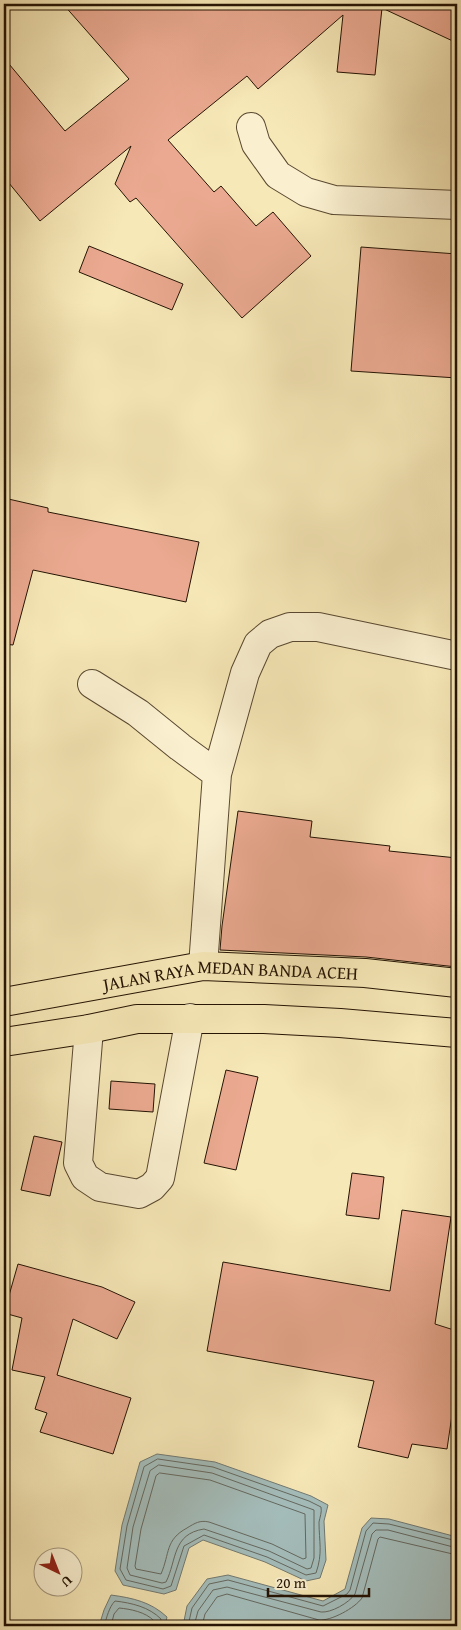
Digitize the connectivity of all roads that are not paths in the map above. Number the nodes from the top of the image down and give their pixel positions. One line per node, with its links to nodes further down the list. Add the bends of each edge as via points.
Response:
1 (251, 127): 2 (lane, via 256,144 278,175 306,192 334,200)
2 (457, 205)
3 (457, 656): 5 (lane, via 318,627 290,627 270,634 258,644 245,673)
4 (92, 684): 5 (lane, via 138,713)
5 (217, 774): 6 (lane)
6 (203, 966): 7 (highway, JALAN RAYA MEDAN BANDA ACEH, via 366,973); 8 (highway, JALAN RAYA MEDAN BANDA ACEH)
7 (457, 983)
8 (4, 1002)
9 (190, 1018): 10 (highway, JALAN RAYA MEDAN BANDA ACEH, via 137,1019); 10 (lane, via 160,1178 139,1194 100,1187 85,1177 78,1163); 11 (highway, JALAN RAYA MEDAN BANDA ACEH, via 340,1022)
10 (90, 1029): 12 (highway, JALAN RAYA MEDAN BANDA ACEH)
11 (457, 1033)
12 (4, 1042)

